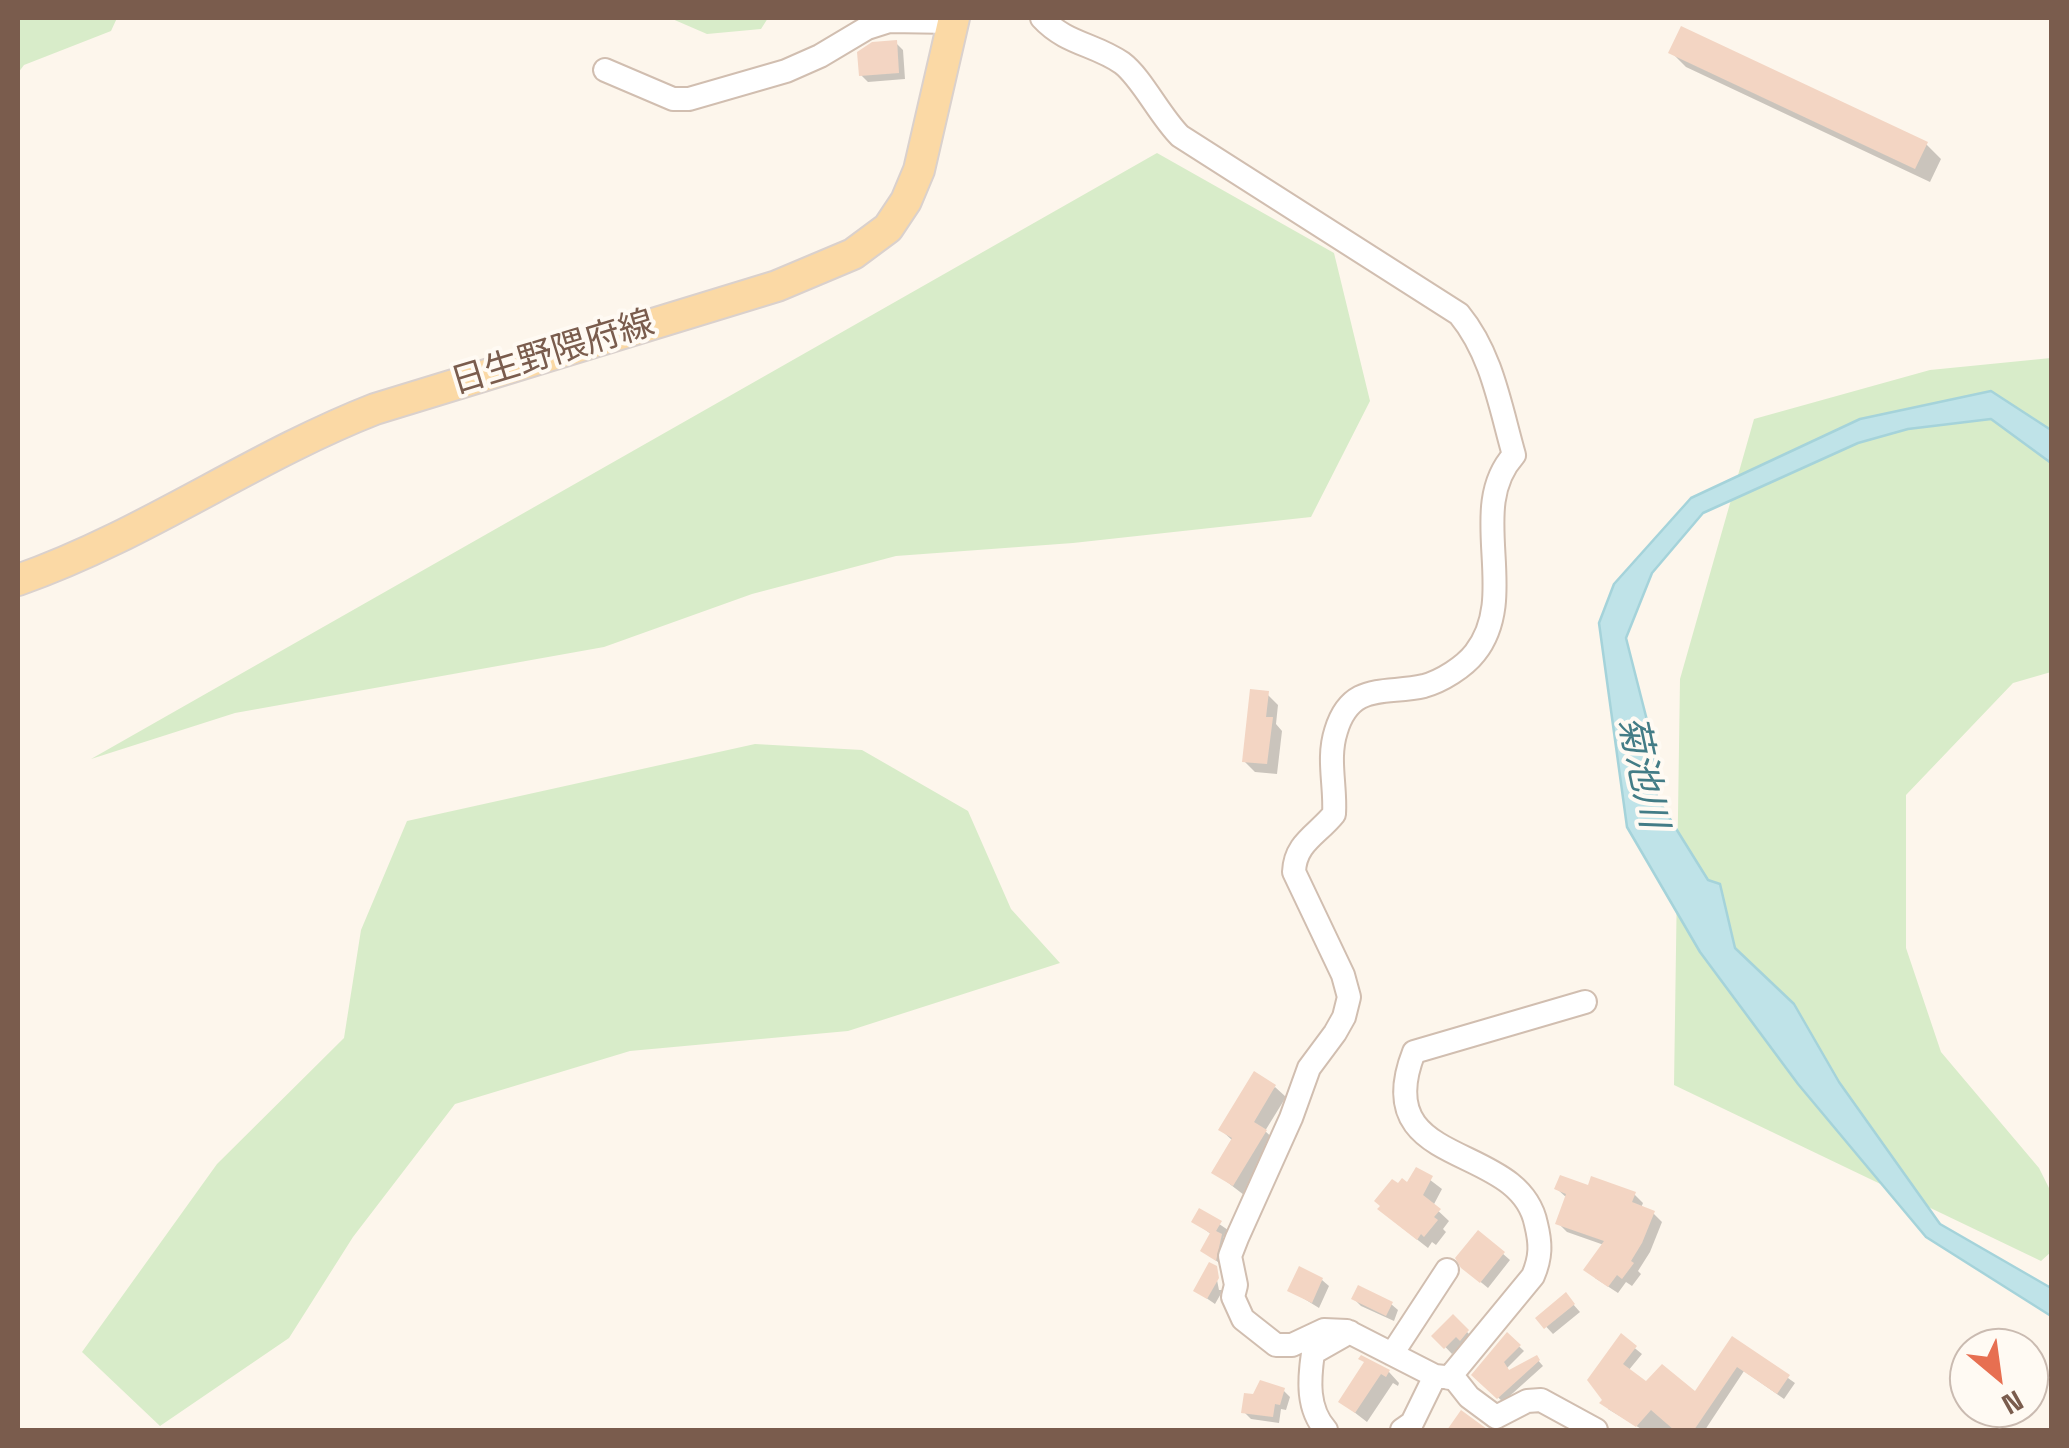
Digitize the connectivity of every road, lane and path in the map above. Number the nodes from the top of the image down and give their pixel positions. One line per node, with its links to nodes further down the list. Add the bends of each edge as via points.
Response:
1 (1042, 18): 7 (street, via 1062,37 1124,64 1180,136 1459,314 1486,358 1514,455 1494,495 1496,585 1491,622 1475,652 1424,686 1381,689 1349,706 1336,731 1334,814 1294,857 1294,872 1348,997 1344,1017 1309,1068 1232,1252 1234,1296 1243,1320 1276,1345 1324,1330)
2 (954, 20): 3 (street, via 889,21 786,71 689,98 673,98); 4 (main road, 日生野隈府線, via 906,201 888,228 853,254 776,286 376,408 318,431 144,526)
3 (604, 70)
4 (18, 580)
5 (1585, 1002): 9 (street, via 1414,1052 1405,1075 1404,1101 1413,1123 1522,1194 1540,1241 1533,1276)
6 (1447, 1270): 8 (street)
7 (1350, 1332): 8 (street); 10 (street, via 1313,1353 1311,1395)
8 (1392, 1354): 9 (street)
9 (1442, 1377): 11 (street); 12 (street, via 1454,1378 1496,1416 1541,1400)
10 (1326, 1430)
11 (1402, 1430)
12 (1596, 1430)

